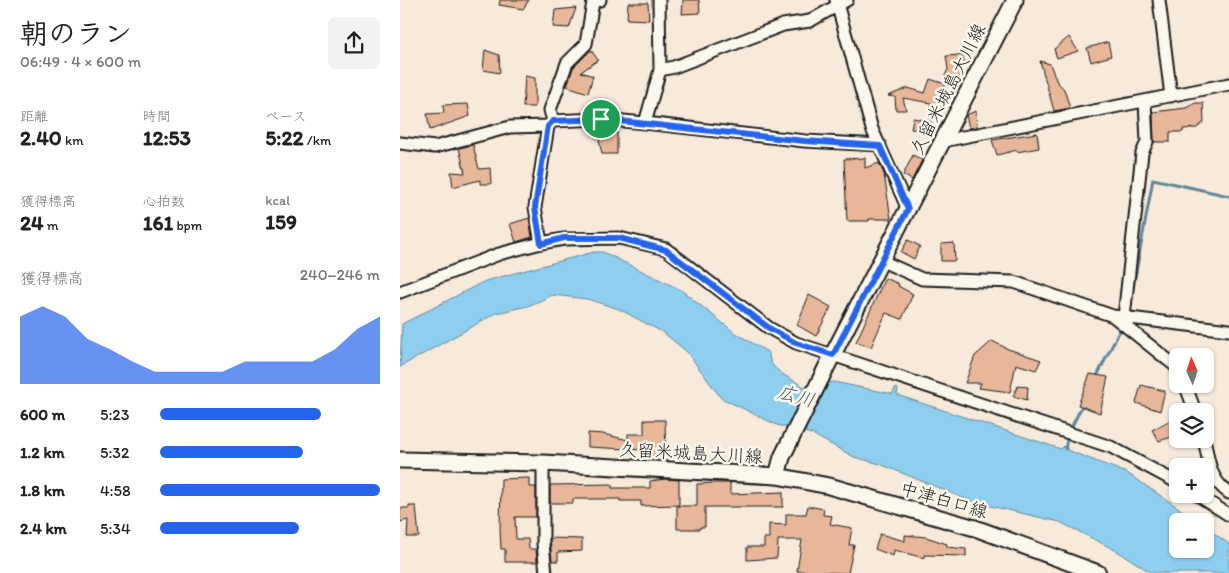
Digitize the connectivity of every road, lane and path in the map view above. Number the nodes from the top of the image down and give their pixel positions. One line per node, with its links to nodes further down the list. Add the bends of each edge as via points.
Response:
1 (600, 0): 11 (street, via 593,2 586,44 567,63 550,110)
2 (659, 0): 6 (street)
3 (1015, 0): 12 (main road, 久留米城島大川線)
4 (1159, 0): 8 (street)
5 (840, 1): 6 (street, via 810,21 783,25); 14 (street, via 872,129)
6 (660, 70): 10 (street)
7 (1229, 84): 8 (street)
8 (1171, 96): 9 (street)
9 (1145, 101): 12 (street); 19 (street, via 1147,142 1142,154)
10 (645, 122): 11 (street, via 601,119); 14 (street, via 805,141)
11 (551, 124): 13 (street, via 510,127 435,147); 16 (street, via 535,207)
12 (943, 141): 15 (main road, 久留米城島大川線)
13 (400, 143)
14 (880, 146): 15 (street)
15 (908, 209): 17 (main road, 久留米城島大川線)
16 (541, 244): 18 (street, via 500,254); 21 (street, via 564,238 619,238 666,250 769,328)
17 (882, 261): 19 (street, via 922,279 1014,282); 21 (main road, 久留米城島大川線)
18 (400, 292)
19 (1118, 316): 20 (street); 22 (street)
20 (1229, 330)
21 (832, 357): 26 (main road, 久留米城島大川線, via 782,457); 27 (street, via 1111,447)
22 (1169, 360)
23 (1206, 448): 28 (street, via 1217,485)
24 (400, 460): 25 (main road, 久留米城島大川線)
25 (543, 463): 26 (main road, 久留米城島大川線); 31 (street)
26 (776, 476): 32 (main road, 中津白口線, via 829,486 975,528)
27 (1169, 479)
28 (1229, 493)
29 (1211, 503): 30 (street)
30 (1229, 514)
31 (546, 573)
32 (1098, 573)

